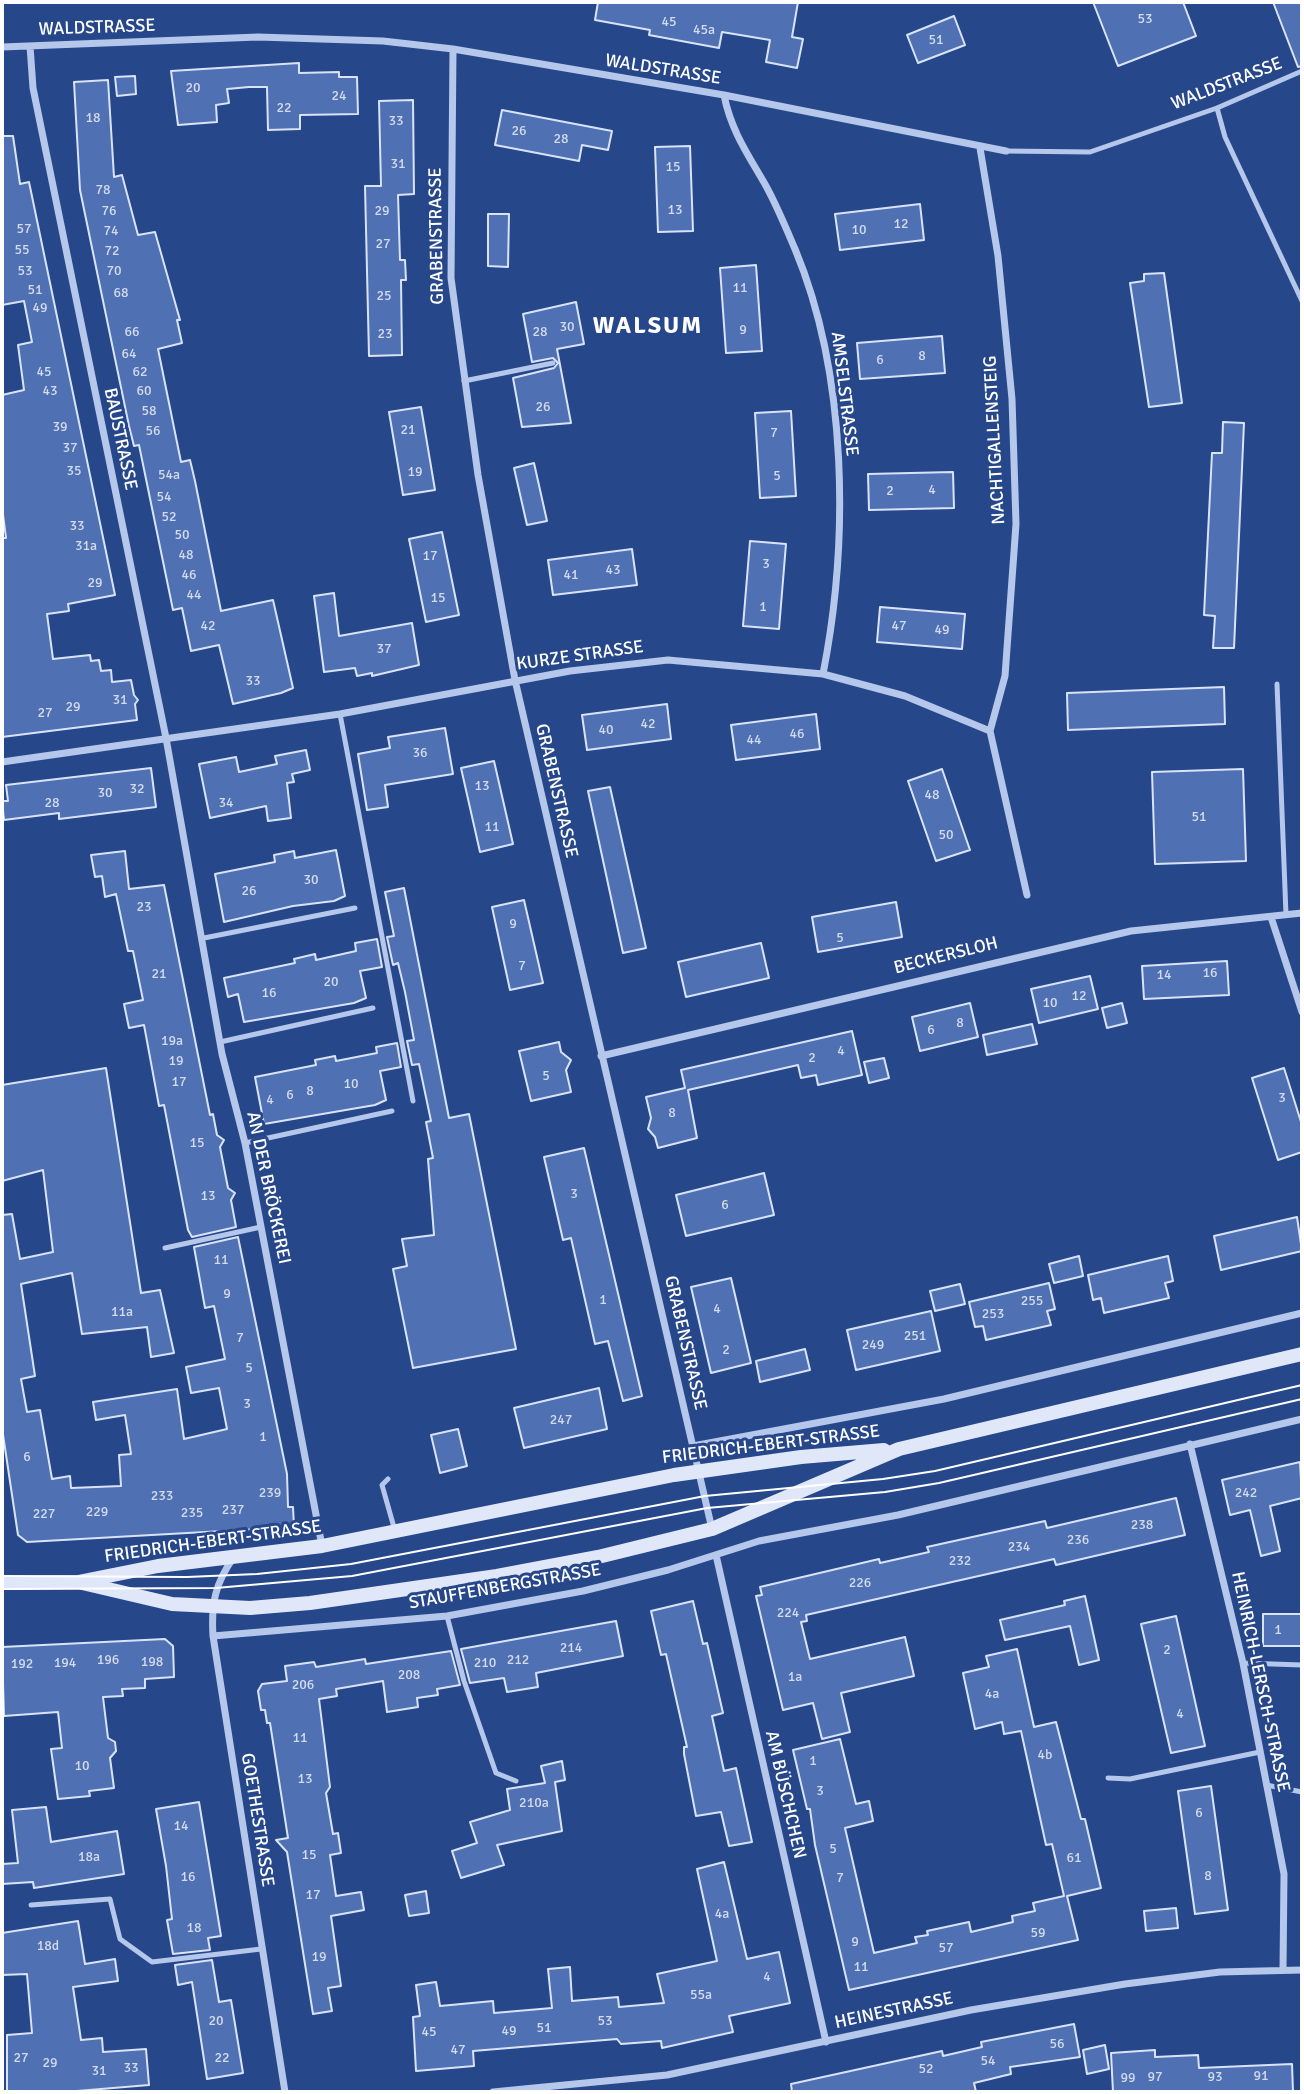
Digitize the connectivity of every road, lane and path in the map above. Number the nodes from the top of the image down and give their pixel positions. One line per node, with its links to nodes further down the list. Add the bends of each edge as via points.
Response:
1 (30, 46): 2 (street, WALDSTRASSE); 3 (street, WALDSTRASSE, via 258,37 383,41); 17 (street, BAUSTRASSE, via 33,88)
2 (2, 47)
3 (453, 49): 5 (street, WALDSTRASSE); 11 (street, GRABENSTRASSE, via 451,278)
4 (1302, 71): 6 (lane, WALDSTRASSE)
5 (724, 96): 7 (street, WALDSTRASSE); 12 (street, AMSELSTRASSE, via 737,136 767,187 796,252 818,319 832,398 839,485 838,575)
6 (1217, 108): 8 (lane, WALDSTRASSE, via 1090,152); 9 (lane, via 1225,137)
7 (980, 148): 8 (street, WALDSTRASSE); 16 (street, NACHTIGALLENSTEIG, via 998,256 1012,399 1016,524 1005,676)
8 (1006, 151)
9 (1302, 301)
10 (553, 363): 11 (lane)
11 (463, 381): 13 (street, GRABENSTRASSE)
12 (823, 674): 13 (street, KURZE STRASSE, via 668,660); 16 (street, KURZE STRASSE, via 905,696)
13 (515, 680): 15 (street, KURZE STRASSE); 29 (street, GRABENSTRASSE)
14 (1277, 684): 23 (lane)
15 (340, 713): 17 (street, KURZE STRASSE); 30 (lane)
16 (990, 731): 20 (street)
17 (166, 738): 18 (street, KURZE STRASSE); 19 (street, BAUSTRASSE)
18 (2, 762)
19 (184, 837): 25 (street, AN DER BRÖCKEREI)
20 (1027, 895)
21 (355, 908): 25 (lane)
22 (1302, 913): 23 (street, BECKERSLOH)
23 (1286, 915): 24 (street, BECKERSLOH)
24 (1271, 917): 27 (street); 29 (street, BECKERSLOH, via 1131,931)
25 (204, 938): 28 (street, AN DER BRÖCKEREI)
26 (373, 1008): 28 (lane)
27 (1302, 1012)
28 (220, 1042): 32 (street, AN DER BRÖCKEREI)
29 (601, 1056): 39 (street, GRABENSTRASSE)
30 (413, 1101)
31 (392, 1111): 32 (lane)
32 (244, 1143): 33 (street, AN DER BRÖCKEREI)
33 (261, 1227): 34 (lane); 45 (street, AN DER BRÖCKEREI)
34 (165, 1248)
35 (1302, 1313): 39 (street, FRIEDRICH-EBERT-STRASSE, via 944,1399)
36 (1302, 1353): 40 (main road, FRIEDRICH-EBERT-STRASSE)
37 (1302, 1419): 38 (street, STAUFFENBERGSTRASSE)
38 (1190, 1444): 46 (street, STAUFFENBERGSTRASSE, via 898,1515 759,1541); 53 (street, HEINRICH-LERSCH-STRASSE)
39 (693, 1446): 41 (street, GRABENSTRASSE)
40 (899, 1449): 41 (main road, FRIEDRICH-EBERT-STRASSE); 43 (main road, FRIEDRICH-EBERT-STRASSE)
41 (699, 1471): 43 (street, GRABENSTRASSE); 44 (main road, FRIEDRICH-EBERT-STRASSE)
42 (388, 1479): 44 (lane, via 382,1485)
43 (712, 1529): 50 (main road, FRIEDRICH-EBERT-STRASSE, via 484,1578 310,1603)
44 (396, 1532): 45 (main road, FRIEDRICH-EBERT-STRASSE)
45 (322, 1546): 47 (main road, FRIEDRICH-EBERT-STRASSE)
46 (716, 1555): 51 (street, STAUFFENBERGSTRASSE, via 583,1591); 64 (street, AM BÜSCHCHEN)
47 (234, 1557): 48 (main road, FRIEDRICH-EBERT-STRASSE); 50 (street, GOETHESTRASSE, via 220,1576)
48 (78, 1582): 49 (main road); 50 (main road, FRIEDRICH-EBERT-STRASSE, via 172,1604)
49 (2, 1584)
50 (212, 1608): 52 (street, GOETHESTRASSE)
51 (447, 1616): 52 (street, STAUFFENBERGSTRASSE); 57 (lane, via 496,1773)
52 (213, 1636): 61 (street, GOETHESTRASSE)
53 (1243, 1663): 54 (lane); 55 (street, HEINRICH-LERSCH-STRASSE)
54 (1302, 1665)
55 (1260, 1752): 56 (lane, via 1130,1779); 58 (street, HEINRICH-LERSCH-STRASSE)
56 (1108, 1778)
57 (516, 1781)
58 (1266, 1786): 59 (lane); 62 (street, HEINRICH-LERSCH-STRASSE, via 1284,1874)
59 (1302, 1792)
60 (31, 1906): 61 (lane, via 110,1899 120,1939 152,1962)
61 (261, 1949): 65 (street, GOETHESTRASSE)
62 (1283, 1970): 63 (street, HEINESTRASSE); 64 (street, HEINESTRASSE, via 1220,1972 1125,1984 971,2010)
63 (1302, 1970)
64 (826, 2042): 66 (street, HEINESTRASSE, via 667,2075)
65 (285, 2092)
66 (493, 2092)

